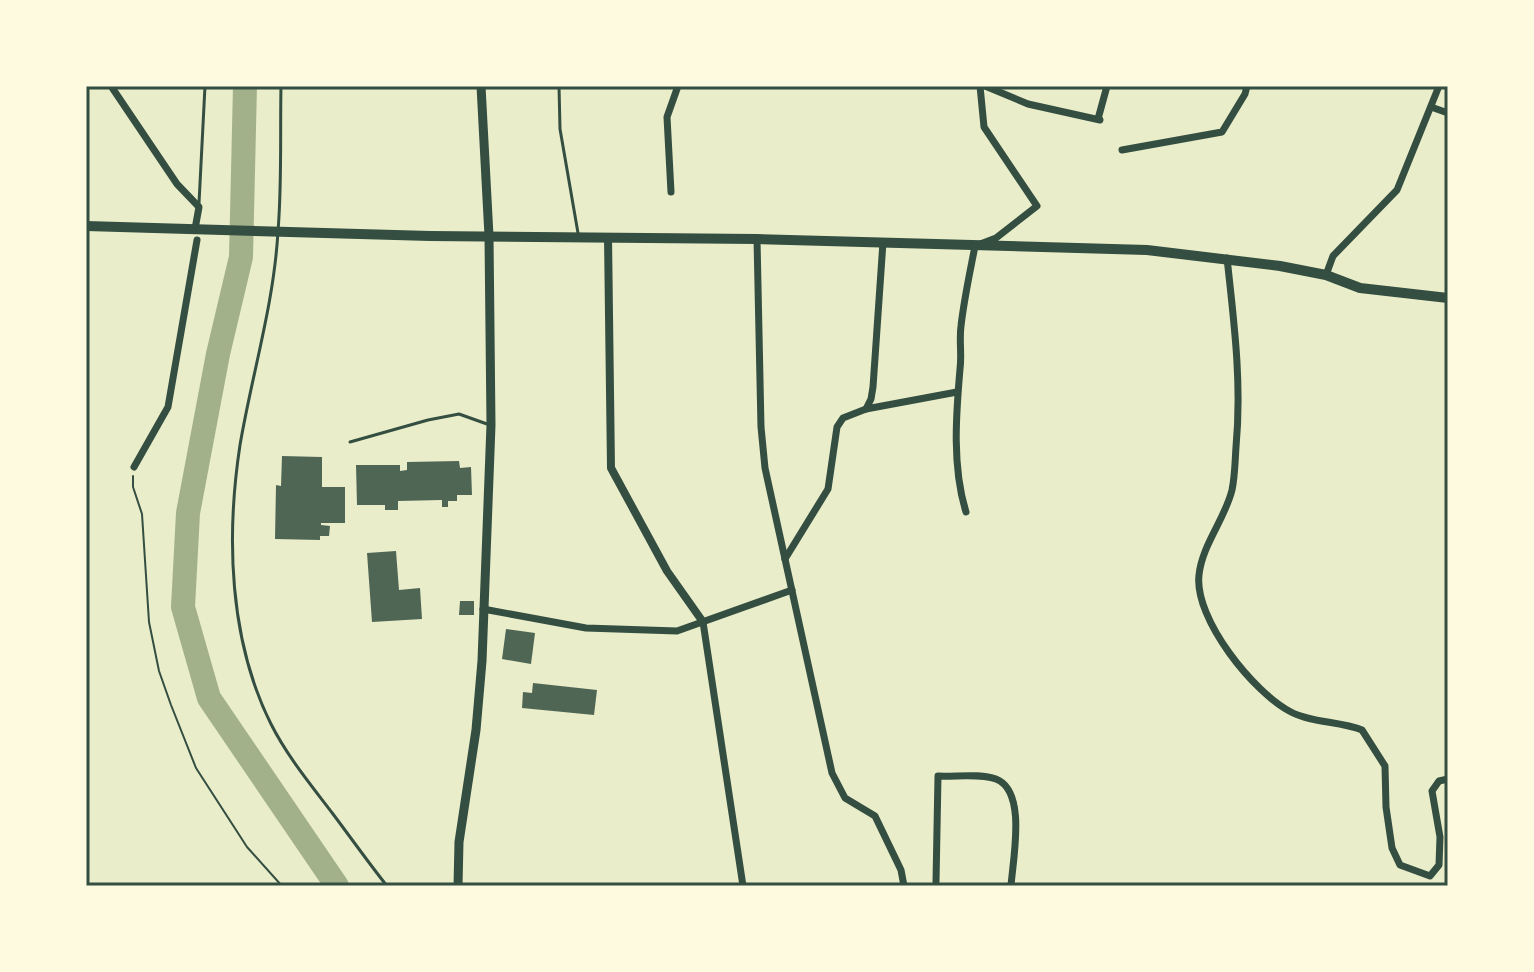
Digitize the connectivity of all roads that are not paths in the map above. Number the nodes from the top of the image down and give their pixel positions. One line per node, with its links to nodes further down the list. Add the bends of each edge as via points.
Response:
1 (111, 86): 15 (street, via 177,184)
2 (205, 86): 15 (lane)
3 (281, 86): 17 (lane)
4 (481, 86): 19 (main road)
5 (559, 86): 20 (lane, via 560,129)
6 (678, 86): 14 (street, via 667,117)
7 (982, 86): 8 (street, via 1028,104 1099,120); 24 (street, via 984,127 1037,206 996,238)
8 (1107, 86)
9 (1247, 86): 13 (street, via 1222,132)
10 (1439, 86): 11 (street)
11 (1431, 107): 12 (street); 26 (street, via 1397,190 1333,256)
12 (1448, 113)
13 (1122, 150)
14 (671, 192)
15 (199, 207): 18 (street)
16 (86, 226): 18 (main road)
17 (276, 231): 18 (main road); 19 (main road); 40 (lane, via 233,515 240,631 271,724)
18 (198, 233): 32 (street, via 168,407)
19 (489, 236): 20 (main road); 30 (main road)
20 (578, 236): 21 (main road)
21 (608, 237): 22 (main road); 37 (street, via 611,468 667,571)
22 (757, 239): 23 (main road); 34 (street, via 761,427)
23 (883, 242): 24 (main road); 29 (street, via 873,387)
24 (975, 246): 25 (main road, via 1147,250); 28 (street, via 960,328)
25 (1227, 258): 26 (main road); 38 (street, via 1239,417 1232,489 1199,573 1204,605 1245,673 1280,705 1293,714 1362,730 1385,766 1392,848 1400,865 1430,876 1439,865 1440,837 1432,791)
26 (1326, 275): 27 (main road, via 1360,288)
27 (1448, 298)
28 (957, 392): 29 (street); 33 (street, via 960,494)
29 (866, 409): 34 (street, via 843,418 837,427 828,489)
30 (491, 425): 31 (lane, via 459,414); 36 (main road)
31 (350, 442)
32 (134, 467)
33 (966, 512)
34 (785, 559): 35 (street)
35 (792, 590): 37 (street); 43 (street, via 832,773 845,798 875,816)
36 (483, 609): 37 (street, via 586,628 635,631 677,631); 41 (main road)
37 (703, 622): 42 (street)
38 (1448, 779)
39 (936, 885): 44 (street, via 938,776 992,778 1007,785 1015,800)
40 (387, 886)
41 (458, 886)
42 (743, 886)
43 (904, 886)
44 (1011, 886)

